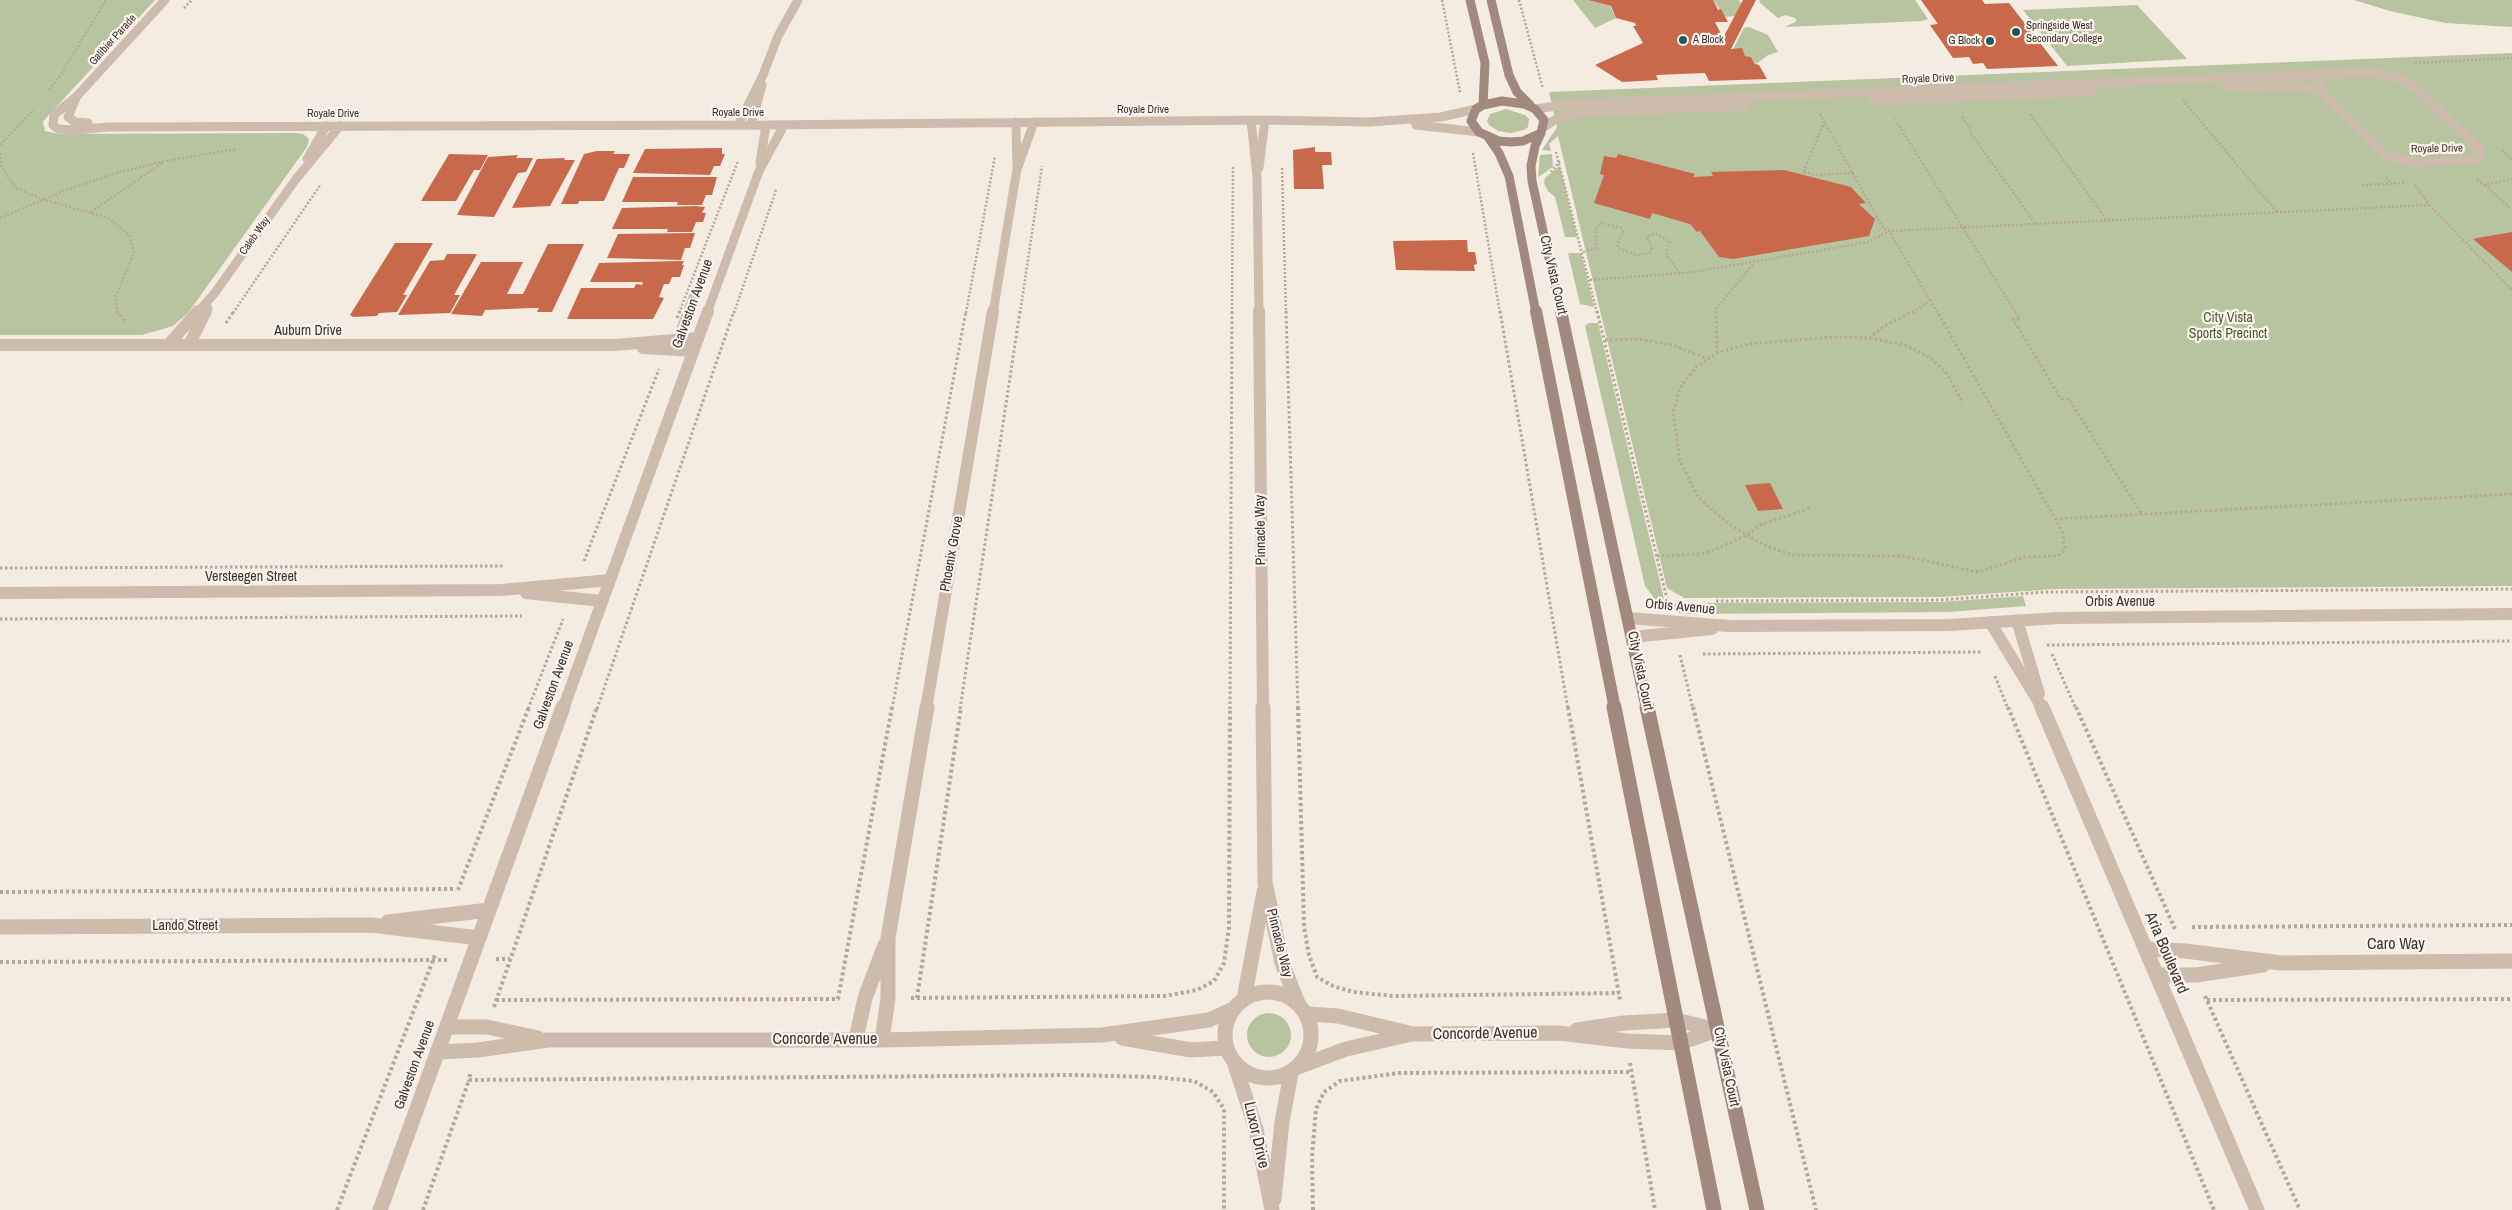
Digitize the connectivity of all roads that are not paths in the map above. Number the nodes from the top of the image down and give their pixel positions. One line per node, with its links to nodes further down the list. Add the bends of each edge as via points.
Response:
1 (165, 0): 10 (street, Galibier Parade)
2 (786, 0): 6 (street)
3 (798, 0): 6 (street)
4 (1470, 0): 11 (street, via 1485,64)
5 (1490, 0): 12 (street, via 1509,76 1517,92)
6 (778, 36): 8 (street)
7 (2322, 74): 9 (street); 9 (street, Royale Drive, via 2376,73 2401,79 2430,100 2479,148 2482,156 2475,160 2412,162 2386,156); 12 (street, Royale Drive, via 1572,104)
8 (763, 75): 20 (street); 21 (street)
9 (2318, 89): 27 (street, Royale Drive, via 2269,86 2174,89 1576,114 1556,119)
10 (78, 96): 13 (street, Galibier Parade, via 68,114); 19 (street, Galibier Parade, via 54,115)
11 (1479, 107): 12 (street, via 1502,101); 18 (street, via 1441,117); 28 (street, via 1472,121)
12 (1534, 109): 27 (street, via 1544,120)
13 (70, 120): 26 (street, Royale Drive)
14 (1251, 120): 15 (street, Royale Drive); 17 (street, Royale Drive); 32 (street, Pinnacle Way)
15 (1265, 120): 18 (street, Royale Drive); 32 (street, Pinnacle Way)
16 (1016, 122): 17 (street, Royale Drive); 23 (street, Royale Drive); 30 (street, Phoenix Grove)
17 (1034, 122): 30 (street, Phoenix Grove)
18 (1369, 122): 28 (street)
19 (53, 125): 26 (street, Royale Drive, via 67,130)
20 (738, 125): 21 (street, Royale Drive); 25 (street, Royale Drive)
21 (751, 125): 22 (street, Royale Drive)
22 (766, 125): 23 (street, Royale Drive); 31 (street, Galveston Avenue)
23 (784, 125): 31 (street, Galveston Avenue)
24 (326, 126): 25 (street, Royale Drive); 26 (street, Royale Drive); 33 (street, Caleb Way)
25 (340, 126): 33 (street, Caleb Way)
26 (108, 127)
27 (1543, 130): 29 (street, via 1523,141 1505,142); 46 (street, City Vista Court, via 1534,146 1532,181)
28 (1479, 132): 29 (street)
29 (1488, 138): 64 (street, City Vista Court, via 1509,176)
30 (1017, 169): 57 (street, Phoenix Grove)
31 (759, 171): 35 (street, Galveston Avenue)
32 (1257, 177): 52 (street, Pinnacle Way)
33 (296, 179): 34 (street, Caleb Way)
34 (214, 294): 36 (street, Caleb Way); 38 (street, Caleb Way)
35 (697, 338): 39 (street, Auburn Drive); 40 (street, Galveston Avenue)
36 (169, 344): 37 (street, Auburn Drive); 38 (street, Auburn Drive)
37 (0, 345)
38 (189, 345): 39 (street, Auburn Drive)
39 (667, 345): 40 (street, Auburn Drive)
40 (693, 351): 41 (street, Galveston Avenue)
41 (610, 580): 42 (street, Versteegen Street); 44 (street, Galveston Avenue)
42 (502, 590): 43 (street, Versteegen Street); 44 (street, Versteegen Street)
43 (0, 593)
44 (602, 601): 53 (street, Galveston Avenue)
45 (2512, 614): 47 (street, Orbis Avenue)
46 (1628, 618): 49 (street, Orbis Avenue); 50 (street, City Vista Court)
47 (2017, 620): 48 (street, Orbis Avenue); 51 (street, Aria Boulevard)
48 (1990, 622): 49 (street, Orbis Avenue); 51 (street, Aria Boulevard)
49 (1729, 626): 50 (street, Orbis Avenue)
50 (1632, 637): 66 (street, City Vista Court)
51 (2043, 709): 58 (street, Aria Boulevard)
52 (1265, 882): 62 (street, Pinnacle Way); 63 (street, Pinnacle Way, via 1282,963)
53 (490, 910): 54 (street, Lando Street); 56 (street, Galveston Avenue)
54 (371, 925): 55 (street, Lando Street); 56 (street, Lando Street)
55 (0, 927)
56 (479, 938): 65 (street, Galveston Avenue)
57 (888, 938): 71 (street, Phoenix Grove, via 865,998); 72 (street, Phoenix Grove, via 888,998)
58 (2146, 949): 60 (street, Caro Way); 61 (street, Aria Boulevard)
59 (2512, 961): 60 (street, Caro Way)
60 (2281, 963): 61 (street, Caro Way, via 2196,975)
61 (2157, 975): 81 (street, Aria Boulevard)
62 (1239, 1004): 63 (street, via 1257,994 1271,992 1285,995); 69 (street, Concorde Avenue, via 1209,1020); 75 (street, via 1227,1021 1224,1034)
63 (1302, 1008): 68 (street, Concorde Avenue); 76 (street, via 1312,1028 1312,1042 1308,1056)
64 (1676, 1020): 66 (street, Concorde Avenue); 67 (street, Concorde Avenue, via 1624,1023); 73 (street, City Vista Court)
65 (447, 1027): 70 (street, Concorde Avenue, via 487,1027); 74 (street, Galveston Avenue)
66 (1717, 1030): 73 (street, Concorde Avenue); 80 (street, City Vista Court)
67 (1558, 1033): 68 (street, Concorde Avenue); 73 (street, Concorde Avenue)
68 (1412, 1034): 76 (street, Concorde Avenue, via 1346,1049)
69 (1102, 1036): 72 (street, Concorde Avenue); 75 (street, Concorde Avenue)
70 (548, 1040): 71 (street, Concorde Avenue); 74 (street, Concorde Avenue)
71 (856, 1040): 72 (street, Concorde Avenue)
72 (882, 1040)
73 (1680, 1043): 79 (street, City Vista Court)
74 (438, 1052): 77 (street, Galveston Avenue)
75 (1230, 1055): 76 (street, via 1253,1076 1266,1078); 78 (street, Luxor Drive, via 1243,1084 1256,1129)
76 (1294, 1070): 78 (street, Luxor Drive, via 1279,1145)
77 (380, 1210)
78 (1272, 1210)
79 (1714, 1210)
80 (1757, 1210)
81 (2258, 1210)

